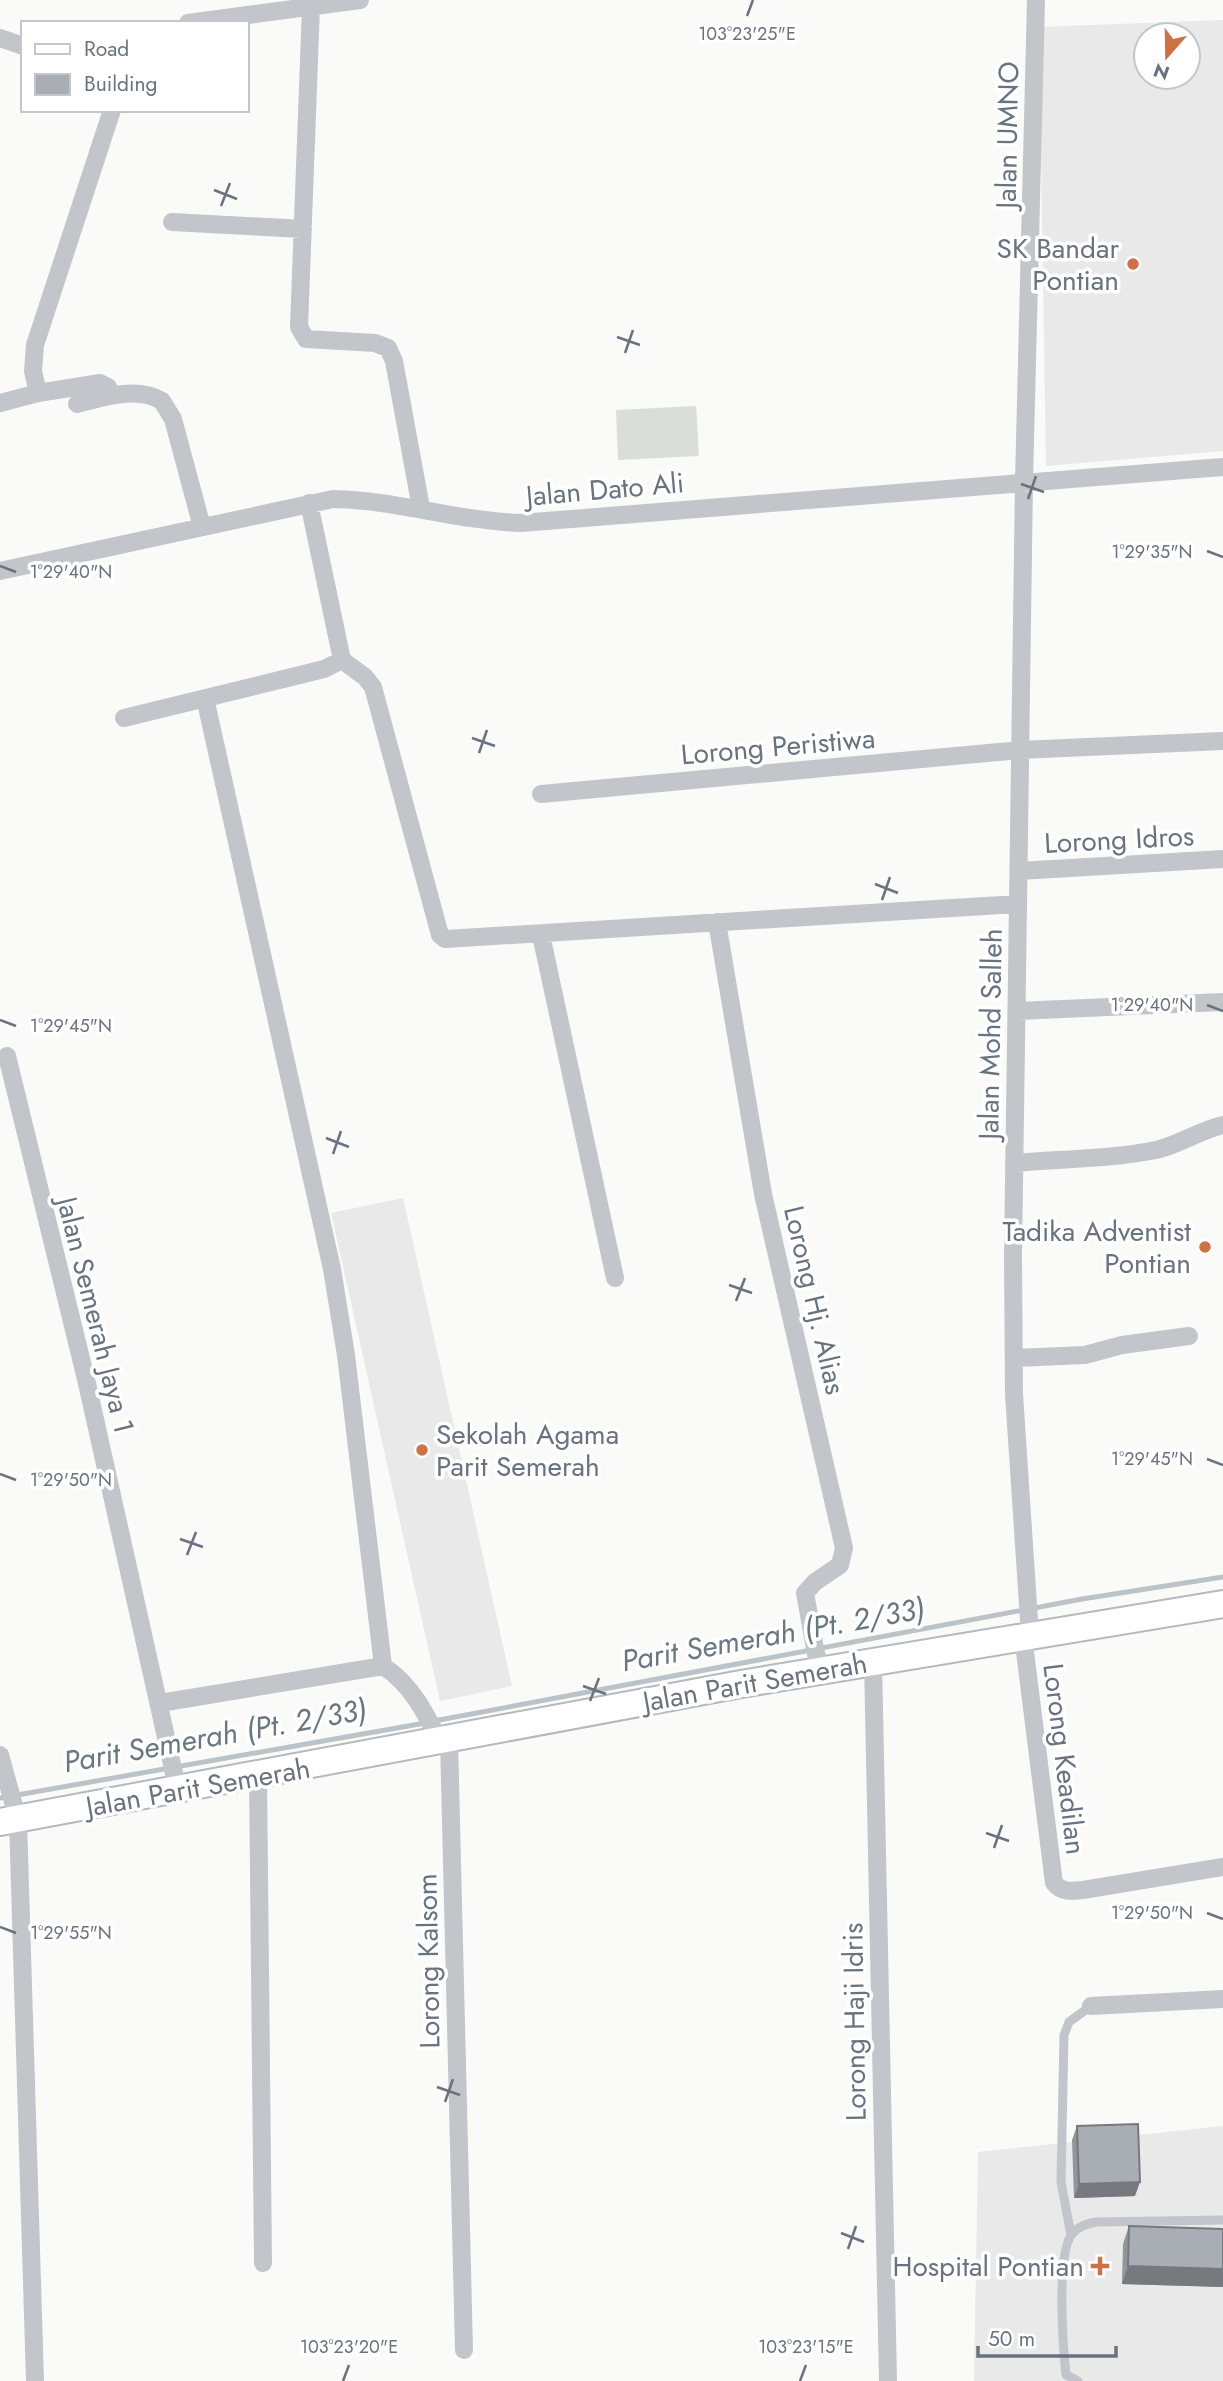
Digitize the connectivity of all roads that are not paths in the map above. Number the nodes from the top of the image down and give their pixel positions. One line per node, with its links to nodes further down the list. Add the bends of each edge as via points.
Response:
1 (354, 0): 3 (street)
2 (1036, 0): 15 (street, Jalan UMNO)
3 (311, 6): 4 (street); 9 (street)
4 (202, 21)
5 (0, 38): 6 (street)
6 (21, 45)
7 (111, 112): 10 (street, via 35,345 33,371)
8 (172, 222): 9 (street)
9 (303, 229): 17 (street, via 301,334 313,341 375,343 388,348)
10 (38, 393): 11 (street, via 100,383); 12 (street)
11 (111, 395): 13 (street); 18 (street, via 150,396 167,407)
12 (0, 403)
13 (77, 404)
14 (1223, 467): 15 (street, Jalan Dato Ali)
15 (1024, 481): 17 (street, Jalan Dato Ali, via 520,523 449,516); 24 (street, Jalan Mohd Salleh)
16 (309, 503): 17 (street, Jalan Dato Ali, via 373,499); 18 (street, Jalan Dato Ali); 20 (street)
17 (421, 508)
18 (202, 527): 19 (street, Jalan Dato Ali)
19 (0, 571)
20 (342, 660): 21 (street, via 324,669); 30 (street, via 373,687 442,937)
21 (205, 698): 22 (street); 43 (street, via 332,1269)
22 (124, 718)
23 (1223, 741): 24 (street, Lorong Peristiwa)
24 (1020, 750): 25 (street, Lorong Peristiwa); 27 (street, Jalan Mohd Salleh)
25 (541, 794)
26 (1223, 859): 27 (street, Lorong Idros)
27 (1019, 871): 28 (street, Jalan Mohd Salleh)
28 (1018, 904): 29 (street); 32 (street, Jalan Mohd Salleh)
29 (717, 922): 30 (street); 42 (street, Lorong Hj. Alias, via 763,1194 844,1548 840,1565 805,1593)
30 (541, 935): 36 (street)
31 (1223, 1002): 32 (street)
32 (1017, 1011): 35 (street, Jalan Mohd Salleh)
33 (7, 1056): 44 (street, Jalan Semerah Jaya 1)
34 (1223, 1125): 35 (street, via 1161,1149)
35 (1014, 1163): 38 (street, Jalan Mohd Salleh)
36 (615, 1278)
37 (1189, 1336): 38 (street, via 1085,1355)
38 (1014, 1358): 40 (street, Jalan Mohd Salleh)
39 (1223, 1604): 40 (main road, Jalan Parit Semerah)
40 (1027, 1629): 41 (main road, Jalan Parit Semerah); 50 (street, Lorong Keadilan, via 1058,1888 1083,1890)
41 (873, 1661): 42 (main road, Jalan Parit Semerah); 58 (street, Lorong Haji Idris)
42 (819, 1662): 45 (main road, Jalan Parit Semerah)
43 (383, 1666): 44 (street); 45 (street, via 408,1688)
44 (160, 1703): 48 (street, Jalan Semerah Jaya 1)
45 (444, 1741): 47 (main road, Jalan Parit Semerah); 56 (street, Lorong Kalsom)
46 (0, 1755): 49 (street)
47 (258, 1776): 48 (main road, Jalan Parit Semerah); 55 (street)
48 (176, 1786): 49 (main road, Jalan Parit Semerah)
49 (11, 1818): 57 (street)
50 (1223, 1867)
51 (1223, 1999): 52 (street)
52 (1091, 2006): 54 (lane, via 1069,2022 1064,2035 1061,2182)
53 (1223, 2220): 54 (lane, via 1096,2222 1082,2225)
54 (1071, 2235): 59 (lane, via 1063,2253 1063,2356 1066,2375)
55 (263, 2263)
56 (464, 2350)
57 (35, 2381)
58 (888, 2381)
59 (1078, 2381)

